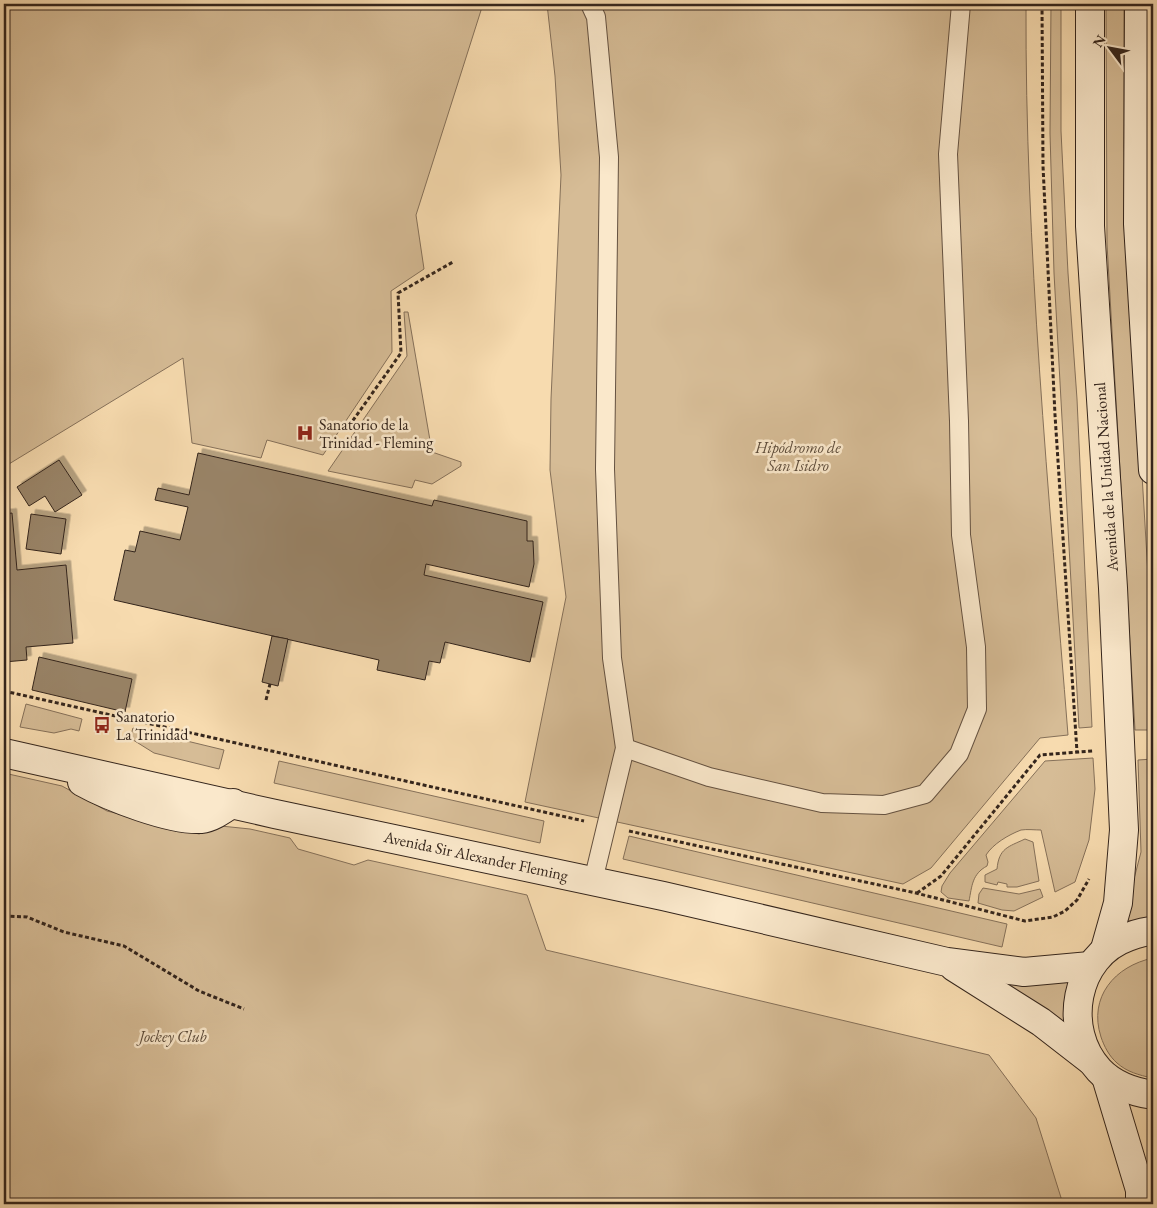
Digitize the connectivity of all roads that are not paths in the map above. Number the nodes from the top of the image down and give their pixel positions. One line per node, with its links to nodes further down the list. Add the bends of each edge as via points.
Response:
1 (590, 4): 6 (lane, via 596,17 609,157 604,469 612,658)
2 (961, 4): 6 (lane, via 948,154 959,421 960,535 976,647 977,709 959,754 925,794 884,805 822,803 709,777)
3 (1090, 4): 10 (main road, Avenida de la Unidad Nacional, via 1090,226 1113,588 1124,830 1118,903)
4 (1139, 4): 5 (main road, via 1138,224)
5 (1153, 470)
6 (625, 748): 8 (lane)
7 (4, 753): 8 (main road, Avenida Sir Alexander Fleming, via 55,765 100,792 178,816 202,819 233,803)
8 (593, 881): 11 (main road, Avenida Sir Alexander Fleming)
9 (1153, 931): 10 (main road, via 1120,940)
10 (1098, 958): 11 (main road, Avenida Sir Alexander Fleming, via 1024,972); 12 (main road, Avenida de la Unidad Nacional, via 1079,992 1077,1016 1081,1040)
11 (947, 962): 12 (main road, Avenida Sir Alexander Fleming, via 1041,1022)
12 (1099, 1069): 13 (main road, Avenida Sir Alexander Fleming, via 1132,1091); 14 (main road, via 1140,1190)
13 (1153, 1095)
14 (1140, 1204)

